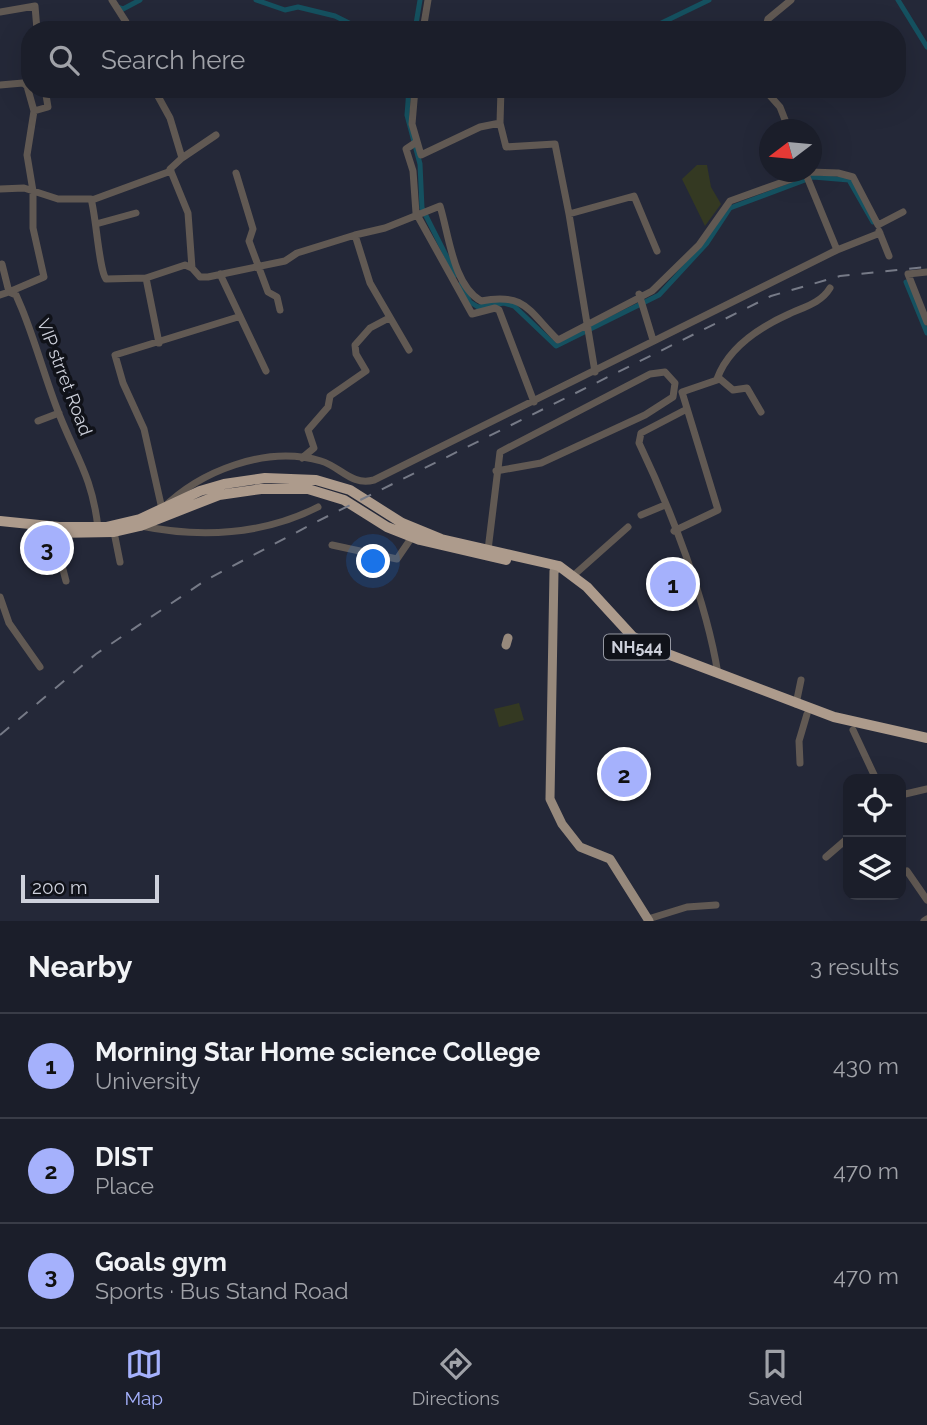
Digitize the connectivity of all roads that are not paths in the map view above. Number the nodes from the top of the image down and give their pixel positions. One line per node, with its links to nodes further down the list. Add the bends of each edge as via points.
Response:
1 (112, 0): 6 (street)
2 (428, 0): 7 (street)
3 (791, 0): 8 (street)
4 (0, 12): 5 (street, via 35,6)
5 (36, 21)
6 (125, 21)
7 (424, 21)
8 (767, 21)
9 (21, 83): 10 (street)
10 (0, 85)
11 (30, 98): 17 (street)
12 (46, 98): 17 (street, via 48,107)
13 (160, 98): 22 (street)
14 (414, 98): 21 (street)
15 (501, 98): 19 (street)
16 (772, 98): 18 (street)
17 (34, 111): 29 (street, via 27,155)
18 (785, 119)
19 (500, 123): 21 (street, via 480,127 421,155); 33 (street, via 506,147 555,144)
20 (216, 135): 22 (street)
21 (413, 145): 34 (street, via 407,149)
22 (182, 158): 23 (street)
23 (171, 171): 30 (street); 43 (street, via 188,213)
24 (822, 172): 36 (street, via 853,177)
25 (236, 173): 42 (street, via 253,229 249,242)
26 (780, 182): 49 (street, via 727,203 693,251 652,291)
27 (809, 182): 38 (street)
28 (0, 190): 29 (street)
29 (33, 191): 30 (street, via 58,199); 48 (street, via 33,228 44,277)
30 (92, 200): 35 (street)
31 (903, 212): 36 (street)
32 (136, 213): 35 (street)
33 (569, 214): 39 (street, via 634,196); 55 (street)
34 (417, 215): 37 (street); 55 (street, via 440,206 460,274 478,300 514,299 558,340); 62 (street, via 472,314 499,310)
35 (96, 224): 46 (street, via 106,279)
36 (879, 229): 38 (street); 40 (street)
37 (355, 235): 42 (street); 53 (street, via 364,268)
38 (837, 250): 56 (street)
39 (657, 251)
40 (889, 256)
41 (2, 264): 48 (street, VIP strret Road)
42 (261, 267): 45 (street); 51 (street, via 268,292 277,298)
43 (192, 268): 45 (street, via 200,277); 46 (street, via 186,265)
44 (927, 272): 54 (street, via 908,274)
45 (219, 274): 52 (street)
46 (146, 278): 57 (street)
47 (830, 288): 61 (street, via 819,301 779,318 741,345)
48 (9, 292): 50 (street); 65 (street, VIP strret Road, via 16,295 28,322)
49 (639, 294): 55 (street); 56 (street)
50 (0, 295)
51 (280, 310)
52 (238, 317): 57 (street); 59 (street)
53 (389, 318): 58 (street); 67 (street, via 370,328 355,345 366,370 330,396 328,407 308,430 314,448)
54 (927, 322)
55 (586, 327): 60 (street)
56 (653, 340): 60 (street)
57 (159, 343): 72 (street, via 117,353 115,358 144,429)
58 (409, 349)
59 (266, 371)
60 (595, 372): 62 (street)
61 (717, 379): 63 (street, via 682,392); 64 (street, via 733,390 747,388)
62 (534, 402): 67 (street, via 363,483 321,461)
63 (687, 408): 70 (street, via 639,438); 81 (street, via 718,510)
64 (761, 412)
65 (59, 413): 66 (street); 77 (street, VIP strret Road, via 85,468)
66 (38, 421)
67 (302, 459): 72 (street, via 228,467 190,484)
68 (496, 471): 68 (street, via 500,452 508,446 650,374 665,372 675,383 673,397 645,415 541,463); 85 (street)
69 (202, 495): 72 (highway, NH544); 75 (highway, NH544); 78 (highway, NH544, via 243,480 296,478 336,484)
70 (664, 505): 73 (street); 81 (street)
71 (318, 507): 75 (street, via 290,520 231,532)
72 (162, 509): 77 (highway, NH544, via 122,525)
73 (641, 515)
74 (0, 521): 80 (highway, NH544)
75 (140, 526): 82 (highway, NH544)
76 (0, 527): 80 (highway, NH544)
77 (98, 527): 80 (highway, NH544)
78 (399, 527): 83 (highway, NH544); 85 (highway, NH544)
79 (628, 527): 88 (street)
80 (58, 530): 82 (highway, NH544); 89 (street, via 56,543)
81 (674, 531): 92 (street, via 712,641)
82 (114, 533): 86 (street)
83 (412, 537): 84 (street, via 397,559); 87 (highway, NH544, via 457,551)
84 (332, 545)
85 (488, 550): 87 (highway, NH544)
86 (120, 562)
87 (557, 569): 88 (highway, NH544); 95 (highway, NH544, via 641,650); 108 (main road, via 550,799 580,847 610,859)
88 (574, 575): 92 (highway, NH544, via 632,636)
89 (66, 581)
90 (0, 597): 91 (street, via 9,624)
91 (40, 667)
92 (718, 674): 94 (highway, NH544)
93 (801, 680): 94 (street)
94 (796, 704): 97 (highway, NH544, via 859,724)
95 (807, 714): 96 (highway, NH544); 99 (street, via 799,741)
96 (853, 730): 98 (highway, NH544); 100 (street)
97 (927, 738)
98 (927, 744)
99 (800, 763)
100 (874, 774)
101 (927, 789): 102 (street)
102 (906, 794)
103 (843, 843): 104 (street)
104 (827, 857)
105 (907, 871): 106 (street)
106 (927, 900)
107 (716, 905): 108 (street)
108 (648, 920)

